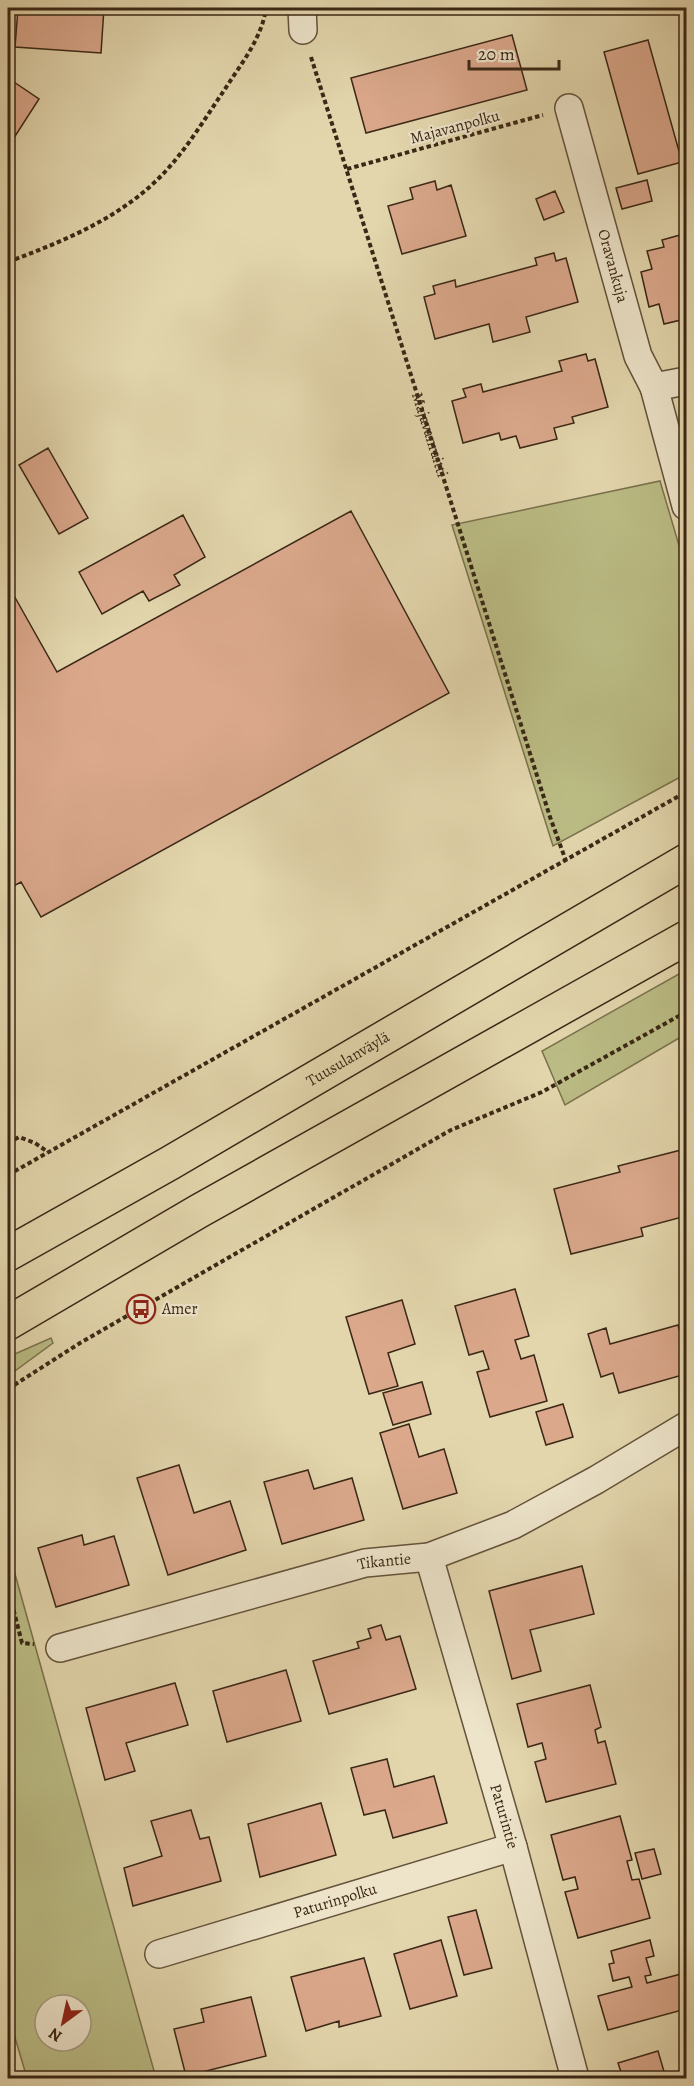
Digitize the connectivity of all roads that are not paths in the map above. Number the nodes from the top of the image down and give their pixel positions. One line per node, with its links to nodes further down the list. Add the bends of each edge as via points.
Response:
1 (570, 108): 3 (street, Oravankuja, via 638,356)
2 (687, 381): 3 (street)
3 (654, 387): 4 (street, Oravankuja)
4 (687, 506)
5 (687, 861): 7 (main road, Tuusulanväylä)
6 (687, 938): 8 (main road, via 199,1211)
7 (8, 1254)
8 (8, 1323)
9 (687, 1426): 10 (street, Tikantie, via 513,1525)
10 (429, 1557): 11 (street, Tikantie, via 365,1563); 12 (street, Paturintie)
11 (60, 1648)
12 (513, 1847): 13 (street, Paturinpolku); 14 (street, Paturintie)
13 (159, 1954)
14 (575, 2079)

